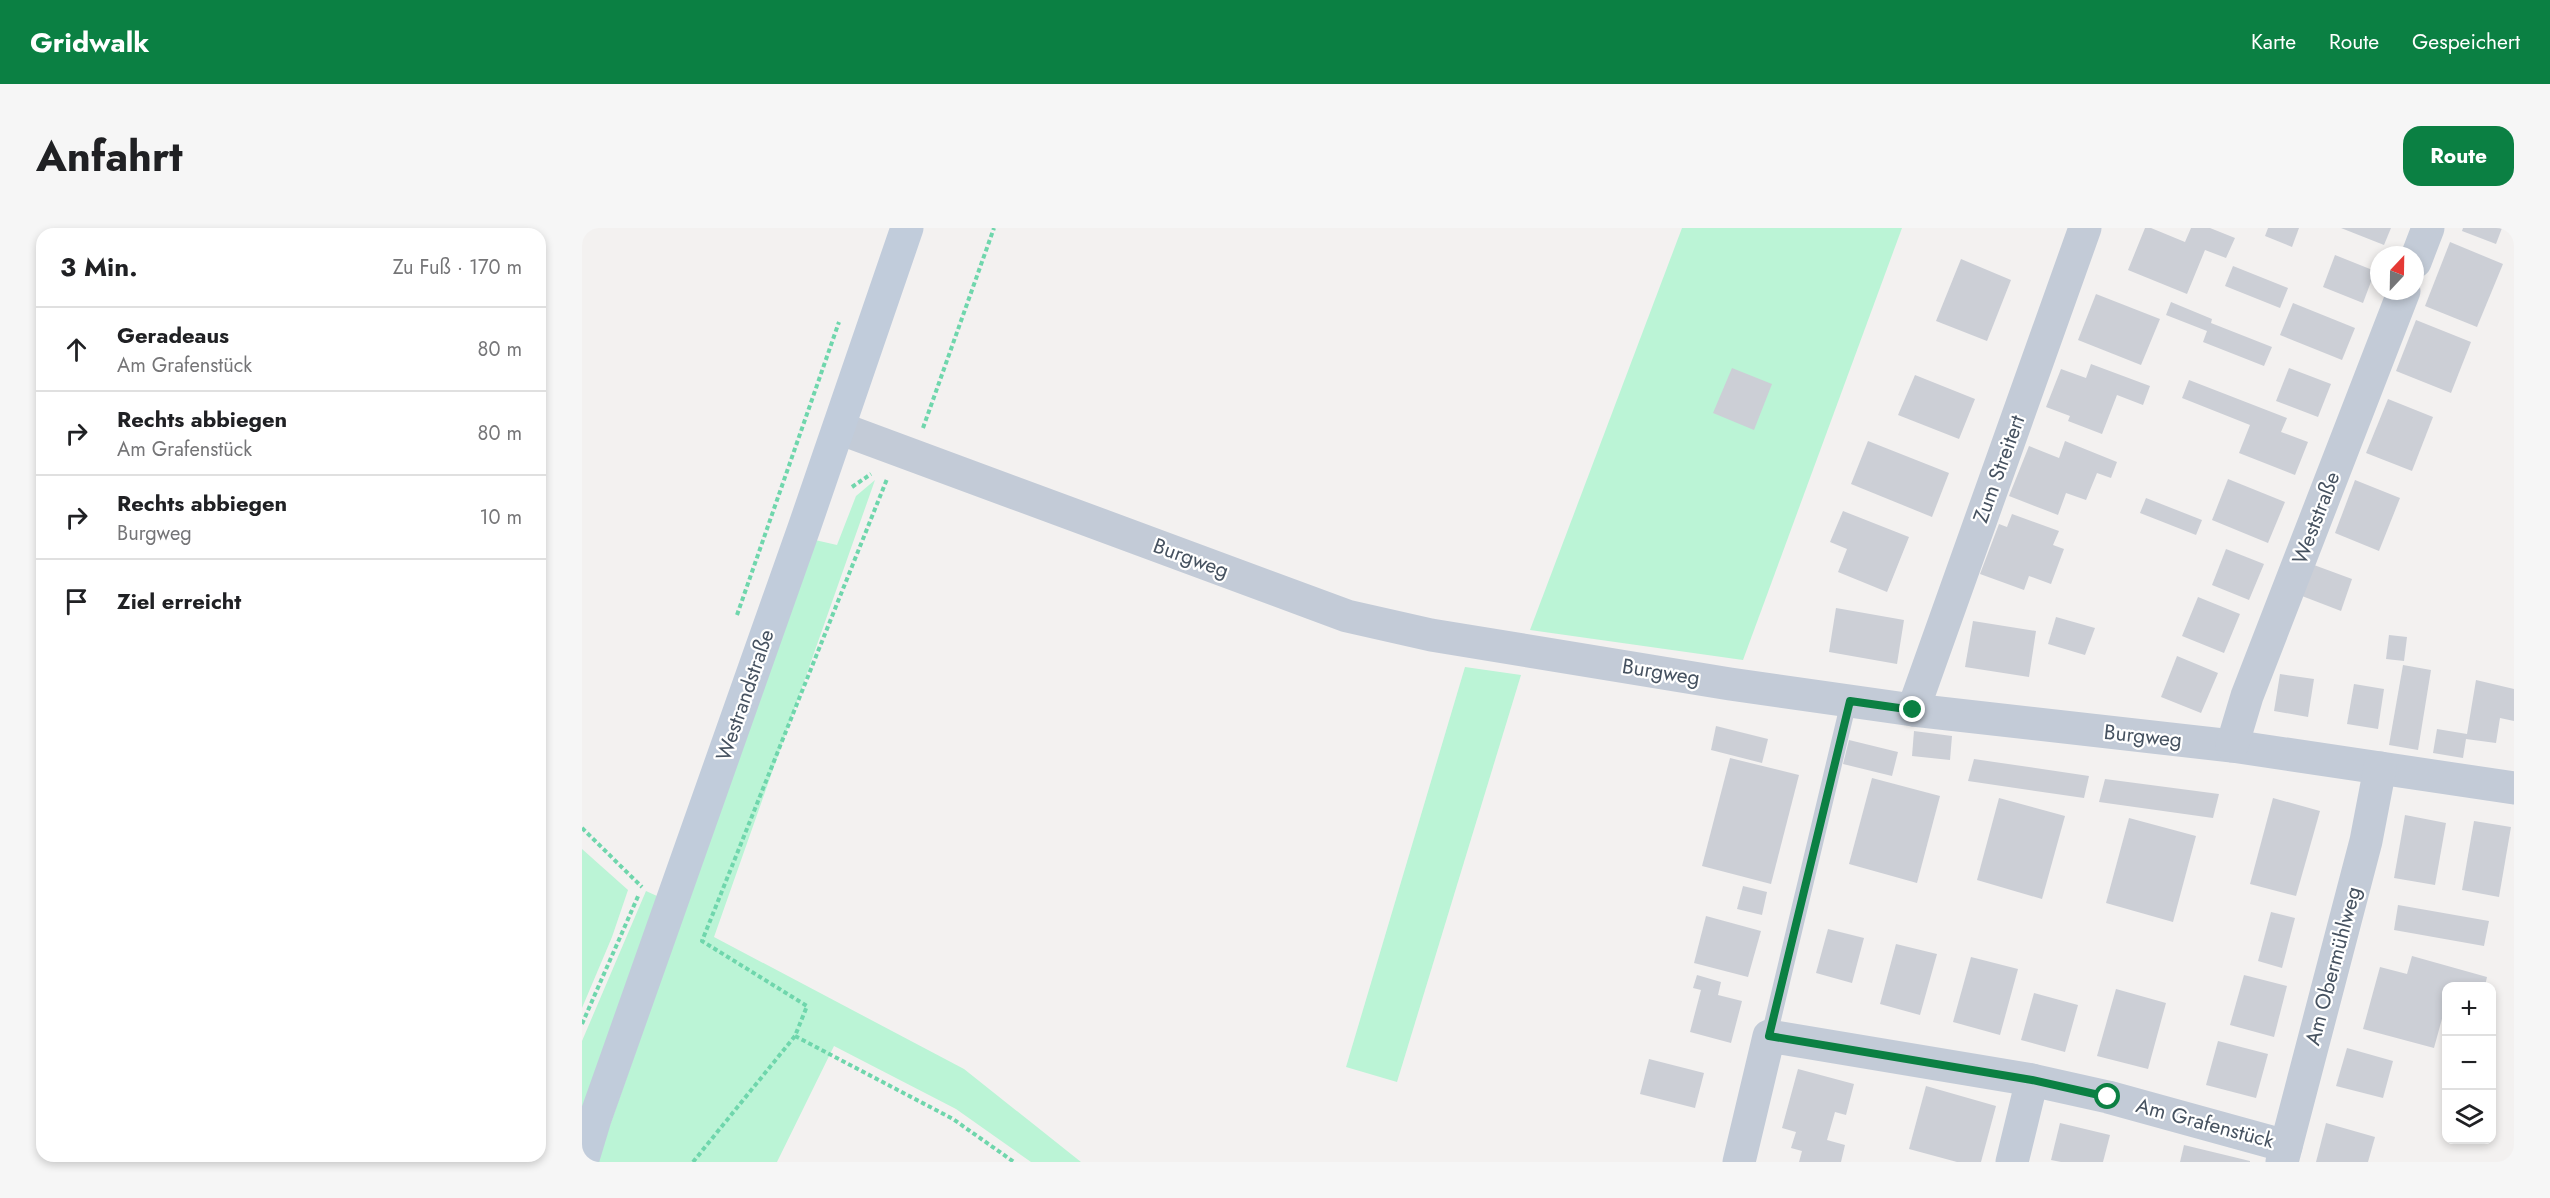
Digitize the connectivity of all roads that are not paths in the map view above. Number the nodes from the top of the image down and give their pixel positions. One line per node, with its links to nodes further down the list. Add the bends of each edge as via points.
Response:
1 (907, 228): 6 (main road, Westrandstraße)
2 (2085, 228): 8 (street, Zum Streitert)
3 (2428, 228): 4 (street)
4 (2421, 246)
5 (2401, 300): 9 (street, Weststraße, via 2247,696)
6 (839, 428): 7 (street, Burgweg, via 1347,616 1459,640); 15 (main road, Westrandstraße)
7 (1850, 701): 8 (street, Burgweg); 12 (lane)
8 (1913, 710): 9 (street, Burgweg)
9 (2232, 746): 10 (street, Burgweg)
10 (2379, 768): 11 (street, Burgweg); 14 (street, Am Obermühlweg, via 2366,842)
11 (2514, 788)
12 (1769, 1036): 13 (street, Am Grafenstück); 16 (street)
13 (2032, 1080): 14 (street, Am Grafenstück, via 2108,1097); 17 (street)
14 (2284, 1154)
15 (582, 1162)
16 (1739, 1162)
17 (2012, 1162)

